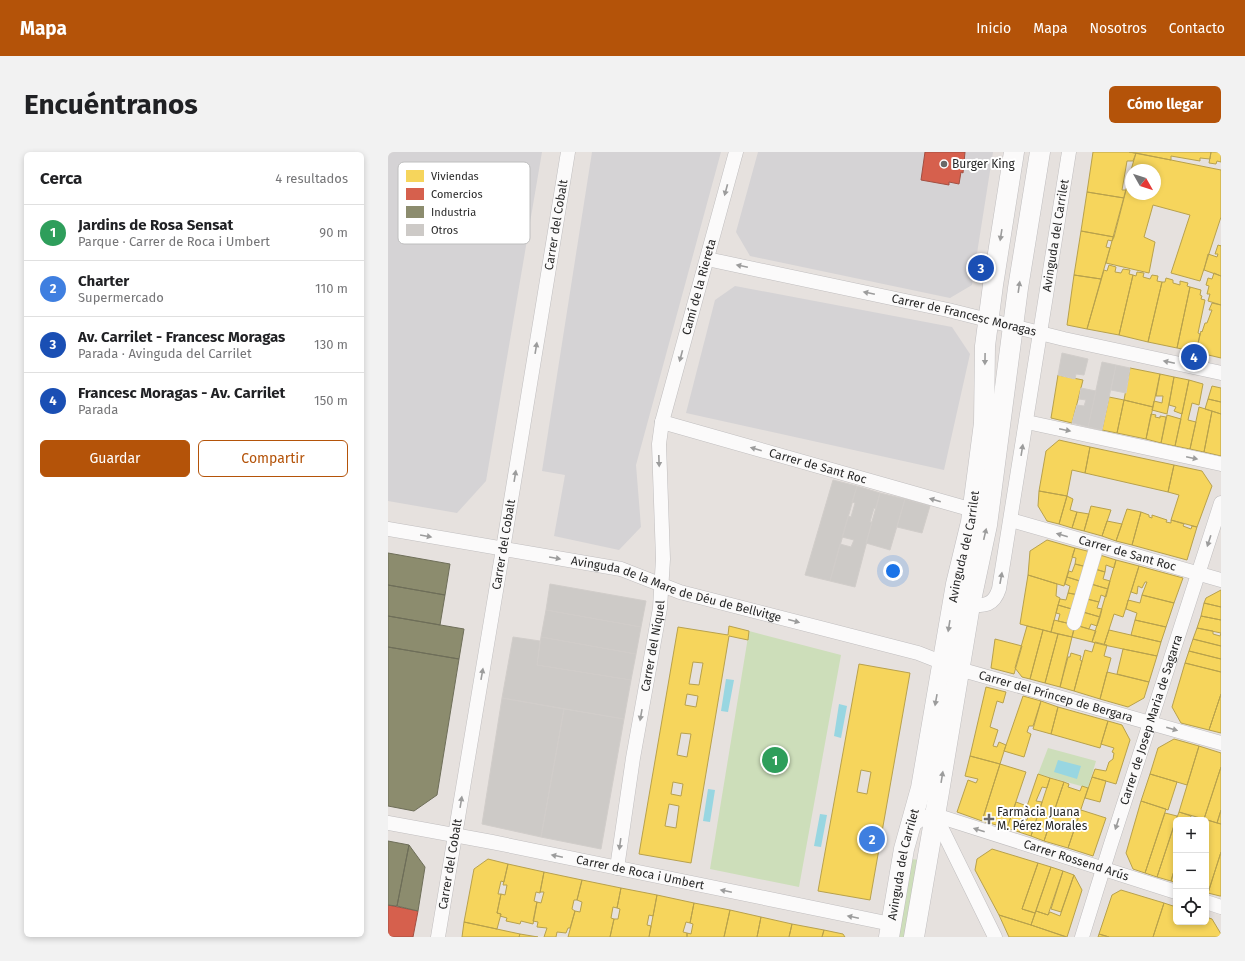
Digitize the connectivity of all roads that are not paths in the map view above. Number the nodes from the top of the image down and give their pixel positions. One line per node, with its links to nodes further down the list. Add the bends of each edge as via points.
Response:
1 (568, 152): 18 (street, Carrer del Cobalt, one-way to 1)
2 (736, 152): 6 (street, Camí de la Riereta, one-way to 6)
3 (1014, 152): 7 (main road, Avinguda del Carrilet, one-way to 7)
4 (1040, 152): 8 (main road, Avinguda del Carrilet, one-way to 4)
5 (1070, 152): 9 (street, Avinguda del Carrilet)
6 (707, 259): 7 (street, Carrer de Francesc Moragas, one-way to 6); 11 (street, Camí de la Riereta, one-way to 11)
7 (988, 320): 8 (street, Carrer de Francesc Moragas); 15 (main road, Avinguda del Carrilet, one-way to 15, via 984,423)
8 (1013, 326): 9 (street, Carrer de Francesc Moragas); 23 (main road, Avinguda del Carrilet, one-way to 8, via 987,525)
9 (1040, 333): 10 (street, Carrer de Francesc Moragas, one-way to 9); 12 (street, Avinguda del Carrilet)
10 (1221, 373)
11 (662, 422): 15 (street, Carrer de Sant Roc, one-way to 11); 22 (street, Carrer del Níquel, one-way to 22, via 659,444)
12 (1026, 422): 13 (street, one-way to 13); 16 (street, Avinguda del Carrilet, one-way to 12)
13 (1221, 464)
14 (1221, 503): 20 (street, Carrer de Josep Maria de Sagarra, one-way to 20)
15 (972, 510): 25 (main road, Avinguda del Carrilet, one-way to 25, via 956,584)
16 (1011, 520): 20 (street, Carrer de Sant Roc, one-way to 16); 23 (street, Avinguda del Carrilet, one-way to 16, via 990,604 996,597)
17 (388, 529): 18 (street, Avinguda de la Mare de Déu de Bellvitge, one-way to 18)
18 (503, 549): 22 (street, Avinguda de la Mare de Déu de Bellvitge, one-way to 22, via 621,569); 31 (street, Carrer del Cobalt, one-way to 18)
19 (1095, 552): 24 (street)
20 (1198, 574): 21 (street, Carrer de Sant Roc); 26 (street, Carrer de Josep Maria de Sagarra)
21 (1221, 580)
22 (662, 585): 25 (street, Avinguda de la Mare de Déu de Bellvitge, one-way to 25, via 680,592 918,653); 32 (street, Carrer del Níquel, one-way to 32)
23 (970, 605): 25 (main road, Avinguda del Carrilet)
24 (1074, 623)
25 (951, 665): 26 (street, Carrer del Príncep de Bergara); 28 (main road, Avinguda del Carrilet, one-way to 25); 30 (main road, Avinguda del Carrilet, one-way to 30)
26 (1150, 723): 27 (street, Carrer del Príncep de Bergara, one-way to 27); 33 (street, Carrer de Josep Maria de Sagarra, one-way to 33)
27 (1221, 743)
28 (935, 815): 30 (street, via 922,818); 33 (street, Carrer Rossend Arús, one-way to 28); 39 (main road, Avinguda del Carrilet); 40 (street)
29 (388, 823): 31 (street, Carrer de Roca i Umbert)
30 (910, 828): 37 (main road, Avinguda del Carrilet)
31 (455, 836): 32 (street, Carrer de Roca i Umbert, one-way to 31); 38 (street, Carrer del Cobalt)
32 (617, 868): 37 (street, Carrer de Roca i Umbert, one-way to 32)
33 (1103, 869): 34 (street, Carrer Rossend Arús); 41 (street, Carrer de Josep Maria de Sagarra)
34 (1173, 891)
35 (1209, 903): 36 (street)
36 (1221, 907)
37 (890, 931)
38 (438, 937)
39 (914, 937)
40 (995, 937)
41 (1082, 937)

